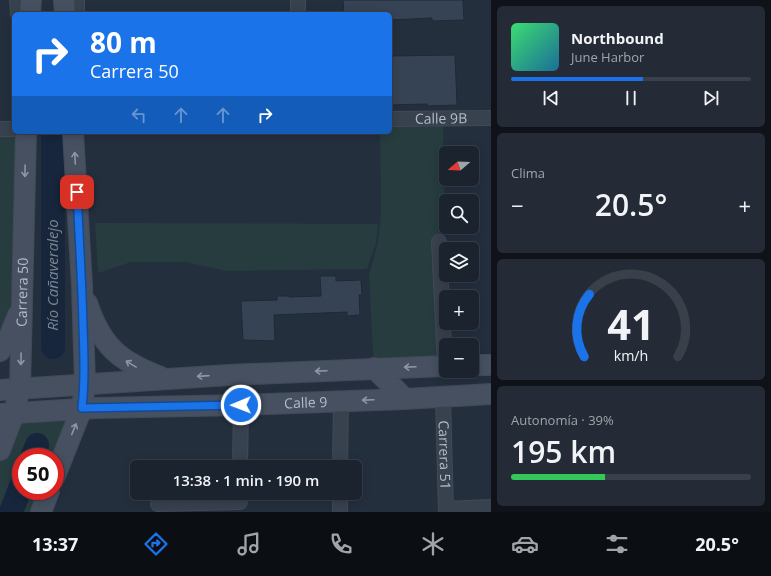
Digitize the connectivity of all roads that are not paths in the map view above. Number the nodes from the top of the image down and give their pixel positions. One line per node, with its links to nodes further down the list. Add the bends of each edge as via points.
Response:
1 (19, 0): 6 (street)
2 (31, 0): 7 (main road)
3 (64, 0): 8 (main road)
4 (75, 0): 9 (street)
5 (298, 0): 10 (street)
6 (20, 12)
7 (30, 12)
8 (65, 12)
9 (75, 12)
10 (298, 12)
11 (491, 118): 12 (street, Calle 9B)
12 (392, 120)
13 (12, 128): 14 (street)
14 (0, 129)
15 (26, 134): 19 (main road, Carrera 50, one-way to 19)
16 (73, 134): 18 (main road, one-way to 16)
17 (441, 282): 20 (street)
18 (82, 286): 26 (main road, one-way to 18, via 137,367 113,350 95,324); 27 (main road)
19 (22, 306): 21 (main road); 28 (main road, Carrera 50, one-way to 28)
20 (444, 338)
21 (0, 351)
22 (479, 365): 23 (main road)
23 (491, 365)
24 (439, 366): 25 (main road, one-way to 25)
25 (374, 368): 26 (main road, one-way to 26); 32 (main road)
26 (167, 379): 27 (main road)
27 (79, 385): 28 (main road); 35 (main road)
28 (25, 388): 29 (main road); 36 (main road, Carrera 50)
29 (0, 390)
30 (491, 394): 31 (main road, Calle 9)
31 (443, 398): 32 (main road, Calle 9); 46 (street, Carrera 51)
32 (405, 399): 33 (main road, Calle 9, one-way to 33)
33 (341, 401): 34 (main road, Calle 9); 40 (street)
34 (241, 405): 35 (main road, Calle 9); 39 (street)
35 (76, 409): 36 (main road, Calle 9); 37 (main road, one-way to 35)
36 (12, 413): 38 (main road, Carrera 50)
37 (64, 448)
38 (0, 450)
39 (240, 460)
40 (340, 460)
41 (46, 500): 47 (main road)
42 (340, 500): 48 (street)
43 (240, 502): 44 (street)
44 (158, 504)
45 (491, 508): 46 (street)
46 (446, 510)
47 (41, 512)
48 (340, 512)

